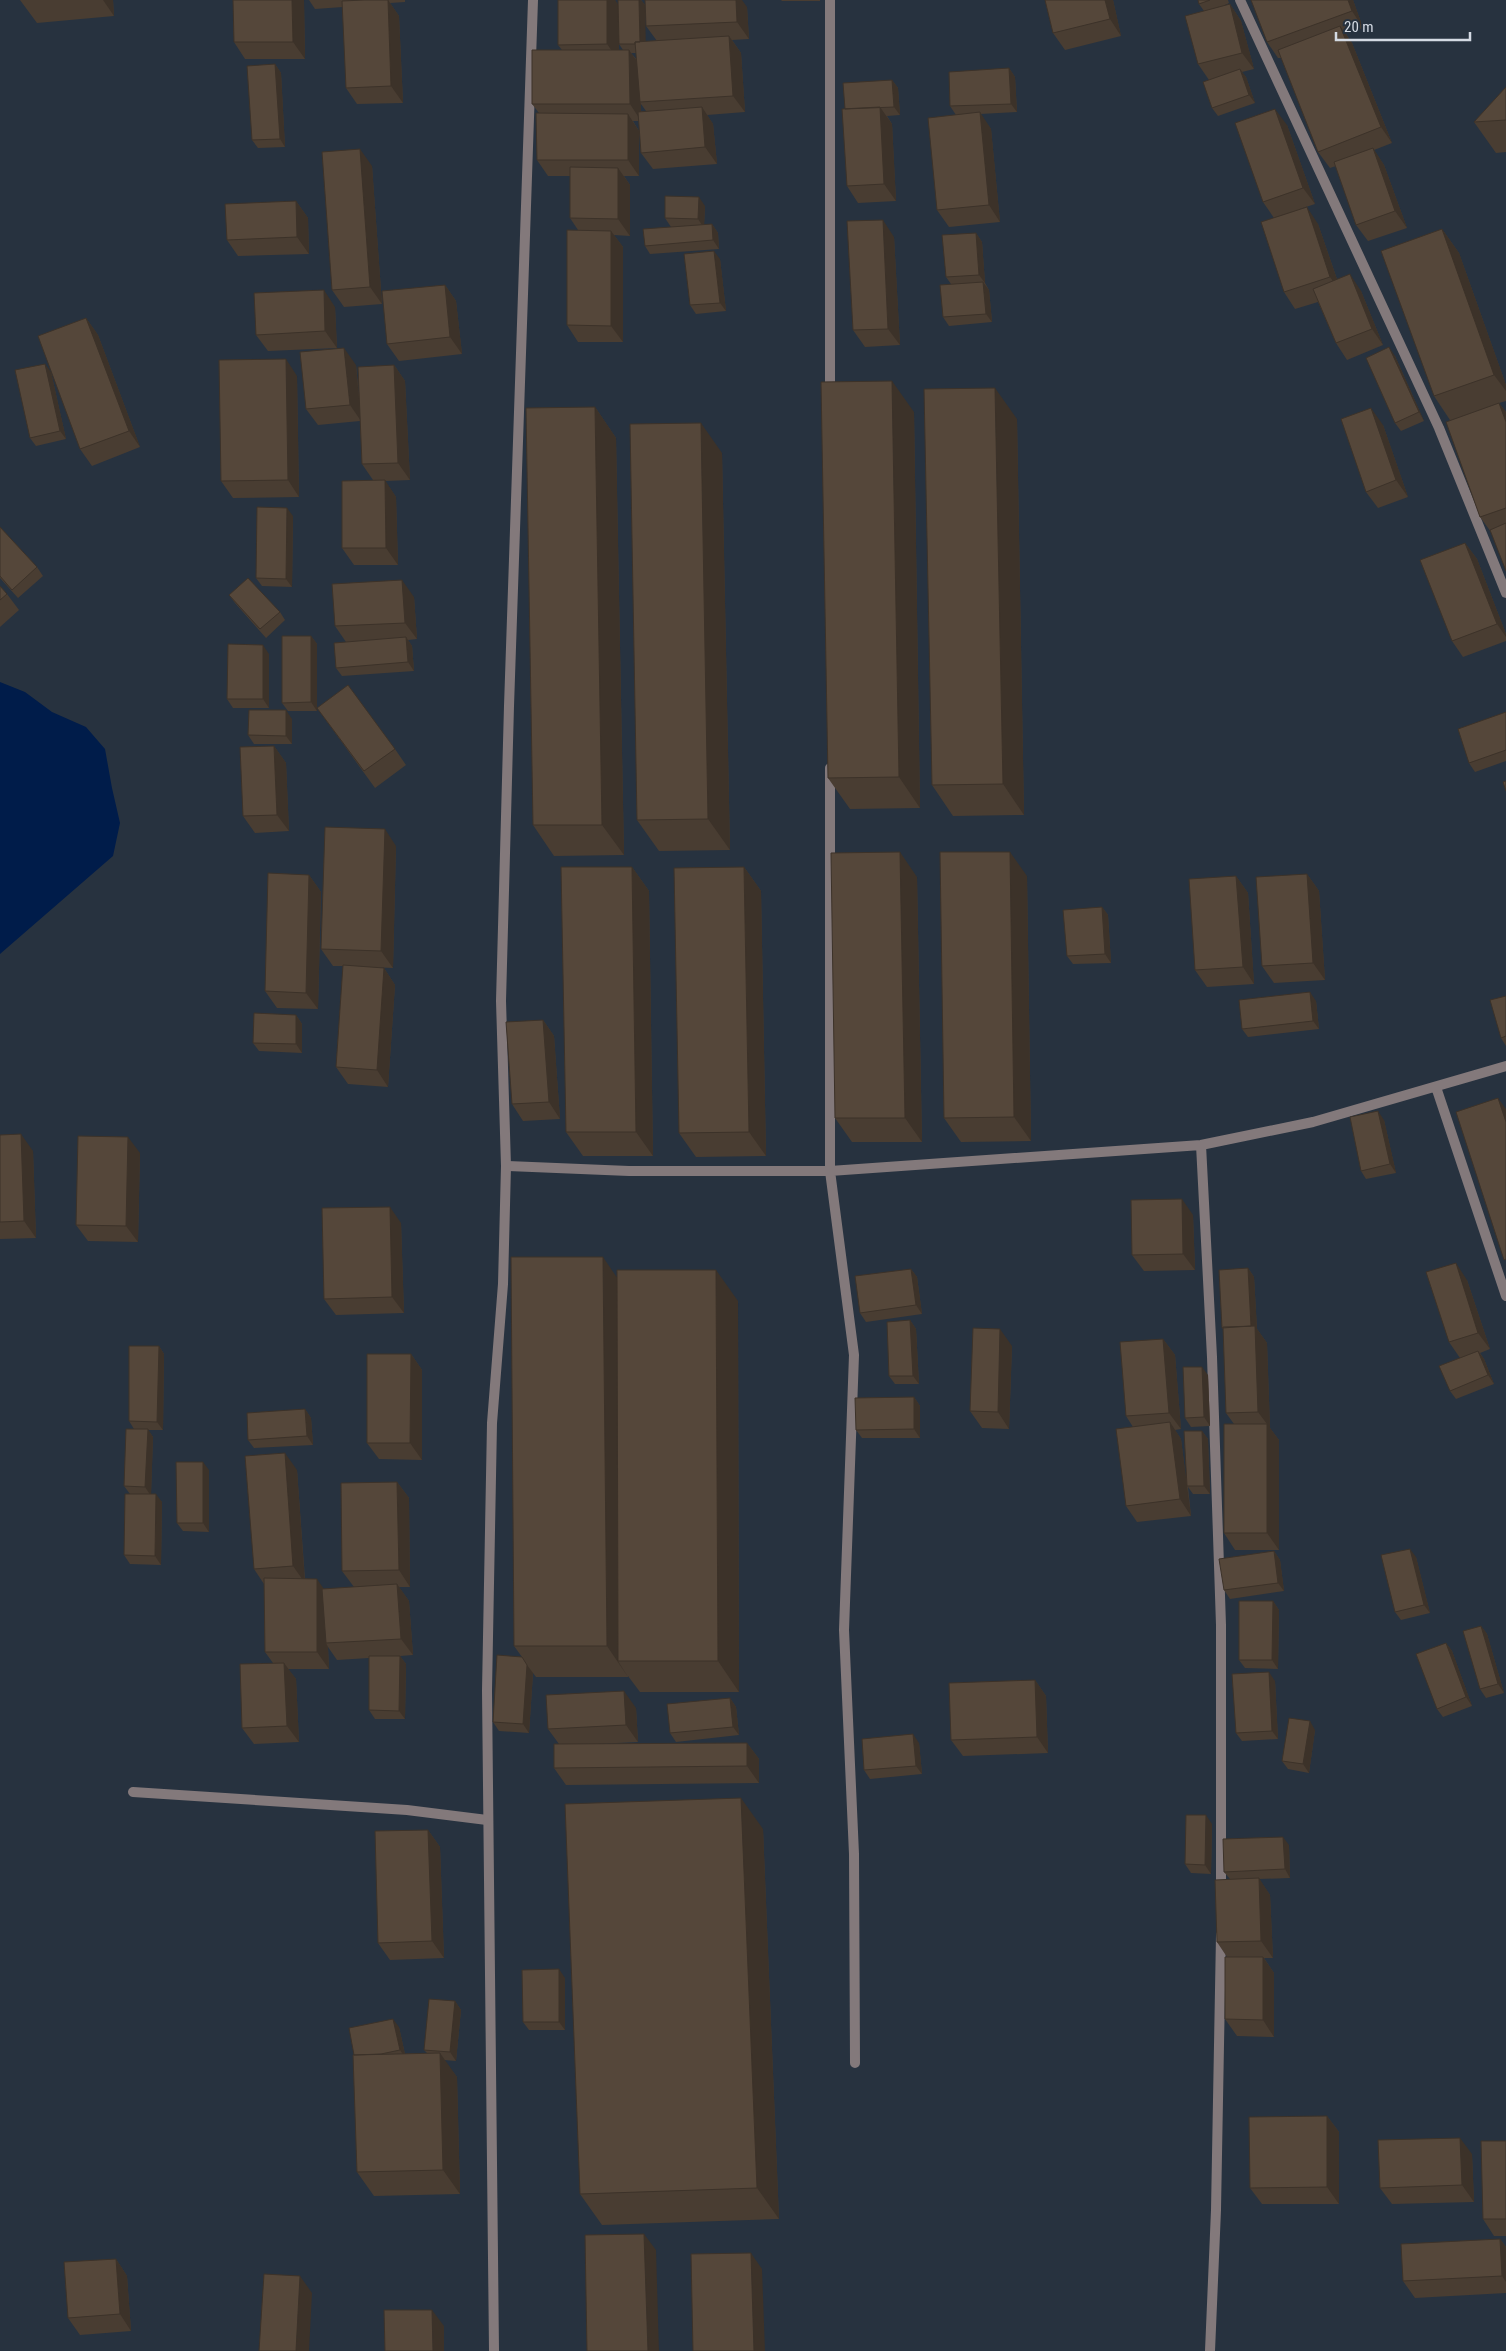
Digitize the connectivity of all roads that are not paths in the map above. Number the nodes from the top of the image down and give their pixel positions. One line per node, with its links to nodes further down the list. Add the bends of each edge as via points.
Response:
1 (533, 0): 10 (street, via 501,1001)
2 (830, 0): 4 (street)
3 (1240, 0): 5 (street, via 1439,428)
4 (830, 402)
5 (1506, 592)
6 (830, 761): 11 (street)
7 (1506, 1066): 8 (street)
8 (1436, 1087): 9 (street, via 1313,1122); 12 (street)
9 (1201, 1145): 11 (street); 15 (street, via 1221,1624)
10 (506, 1166): 11 (street, via 629,1171); 14 (street, via 503,1284 492,1423)
11 (830, 1171): 17 (street, via 854,1355 844,1630 854,1854)
12 (1506, 1296)
13 (133, 1792): 14 (street, via 407,1810)
14 (487, 1820): 18 (street)
15 (1221, 1899)
16 (1221, 1928): 19 (street)
17 (855, 2063)
18 (494, 2351)
19 (1210, 2351)

